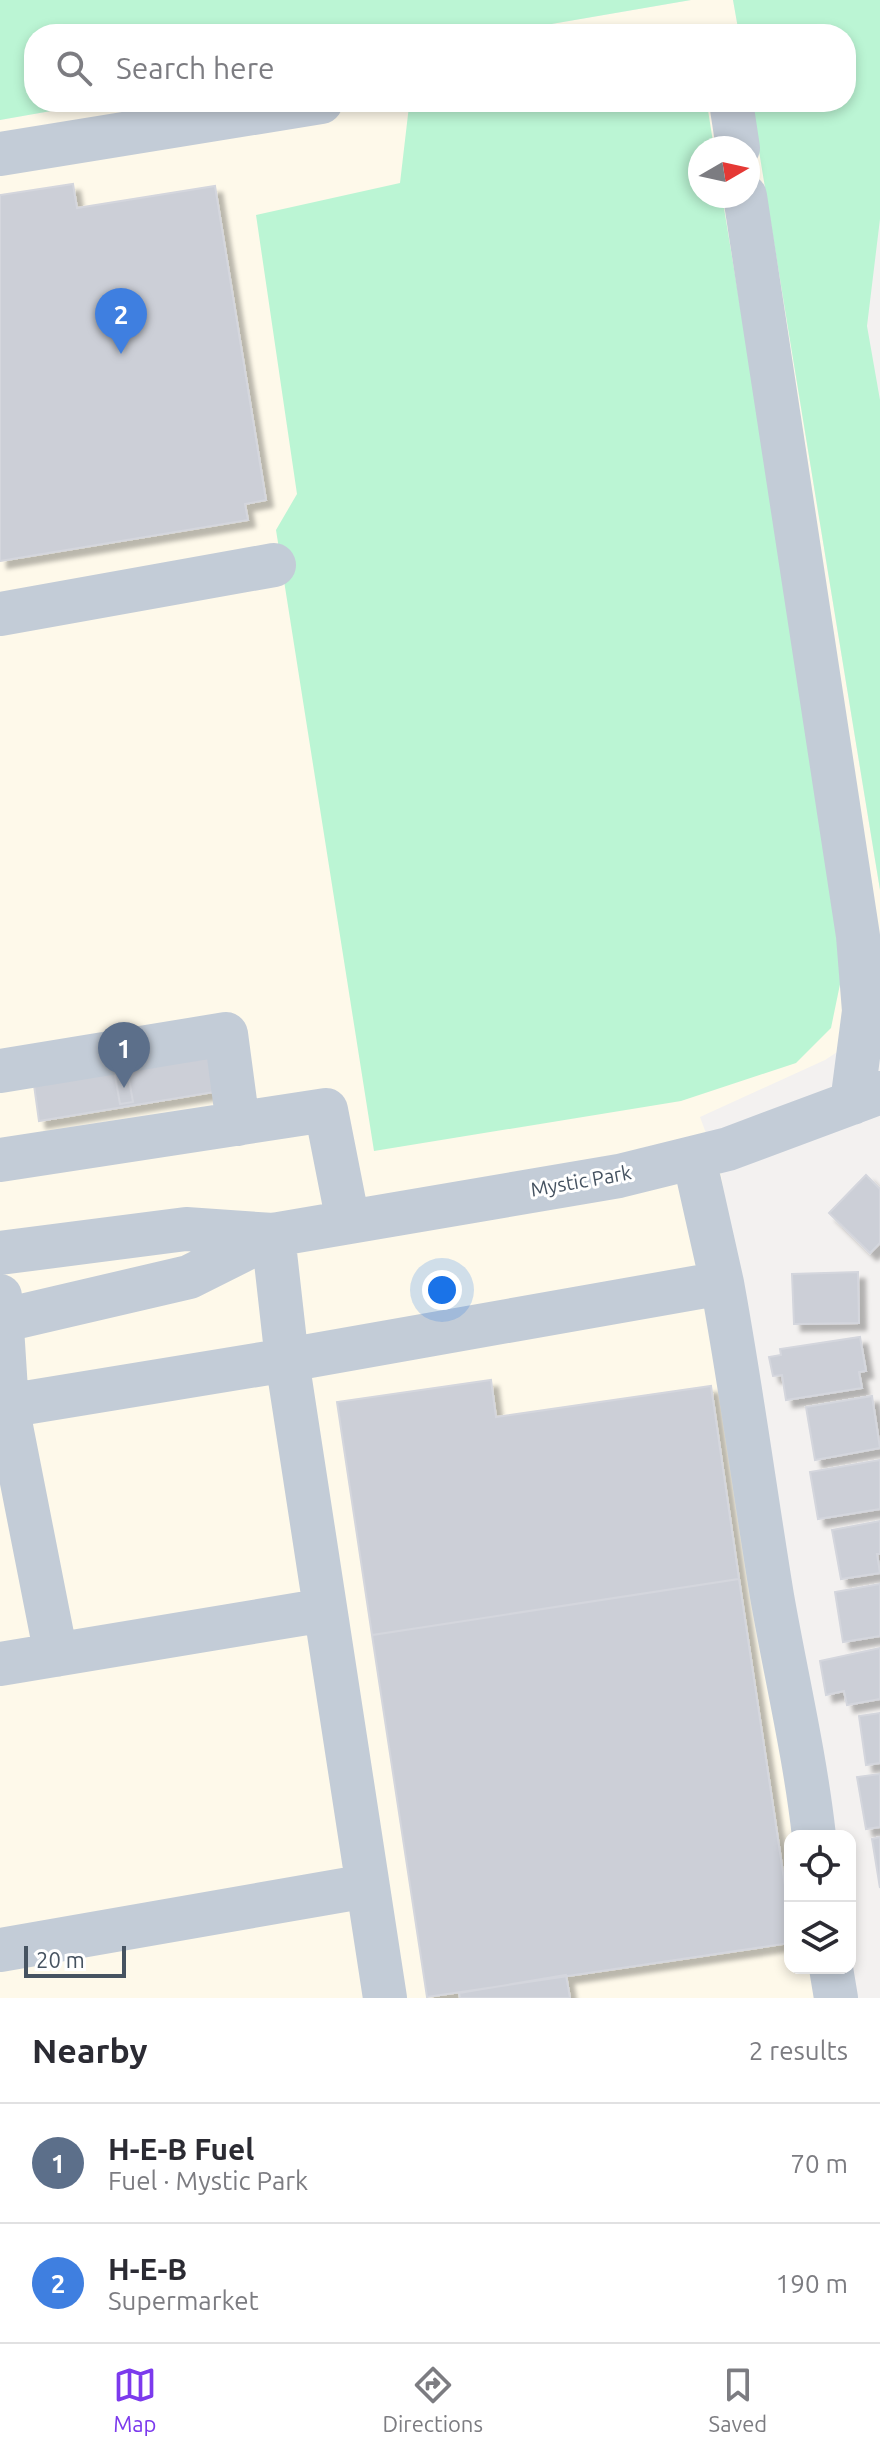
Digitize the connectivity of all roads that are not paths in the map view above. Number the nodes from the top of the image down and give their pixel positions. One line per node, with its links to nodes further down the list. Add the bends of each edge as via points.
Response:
1 (259, 112): 4 (street)
2 (733, 112): 3 (street)
3 (736, 136)
4 (0, 154)
5 (747, 208): 9 (street, via 858,936)
6 (274, 565): 7 (street)
7 (0, 614)
8 (0, 1071): 10 (street, via 226,1034)
9 (866, 1097): 11 (street, Mystic Park)
10 (238, 1124): 12 (street); 13 (street, via 326,1110)
11 (694, 1158): 13 (street, Mystic Park, via 619,1176); 16 (street)
12 (0, 1160)
13 (348, 1222): 14 (street, Mystic Park)
14 (273, 1235): 15 (street, Mystic Park, via 186,1229); 17 (street, Mystic Park, via 189,1277); 18 (street)
15 (0, 1253)
16 (722, 1283): 18 (street); 23 (street)
17 (0, 1312): 19 (street)
18 (287, 1360): 19 (street); 20 (street)
19 (4, 1407): 21 (street)
20 (325, 1610): 21 (street); 24 (street)
21 (56, 1655): 22 (street)
22 (0, 1664)
23 (813, 1830)
24 (367, 1886): 25 (street); 27 (street)
25 (0, 1950)
26 (832, 1974): 28 (street)
27 (385, 1998)
28 (836, 1998)

